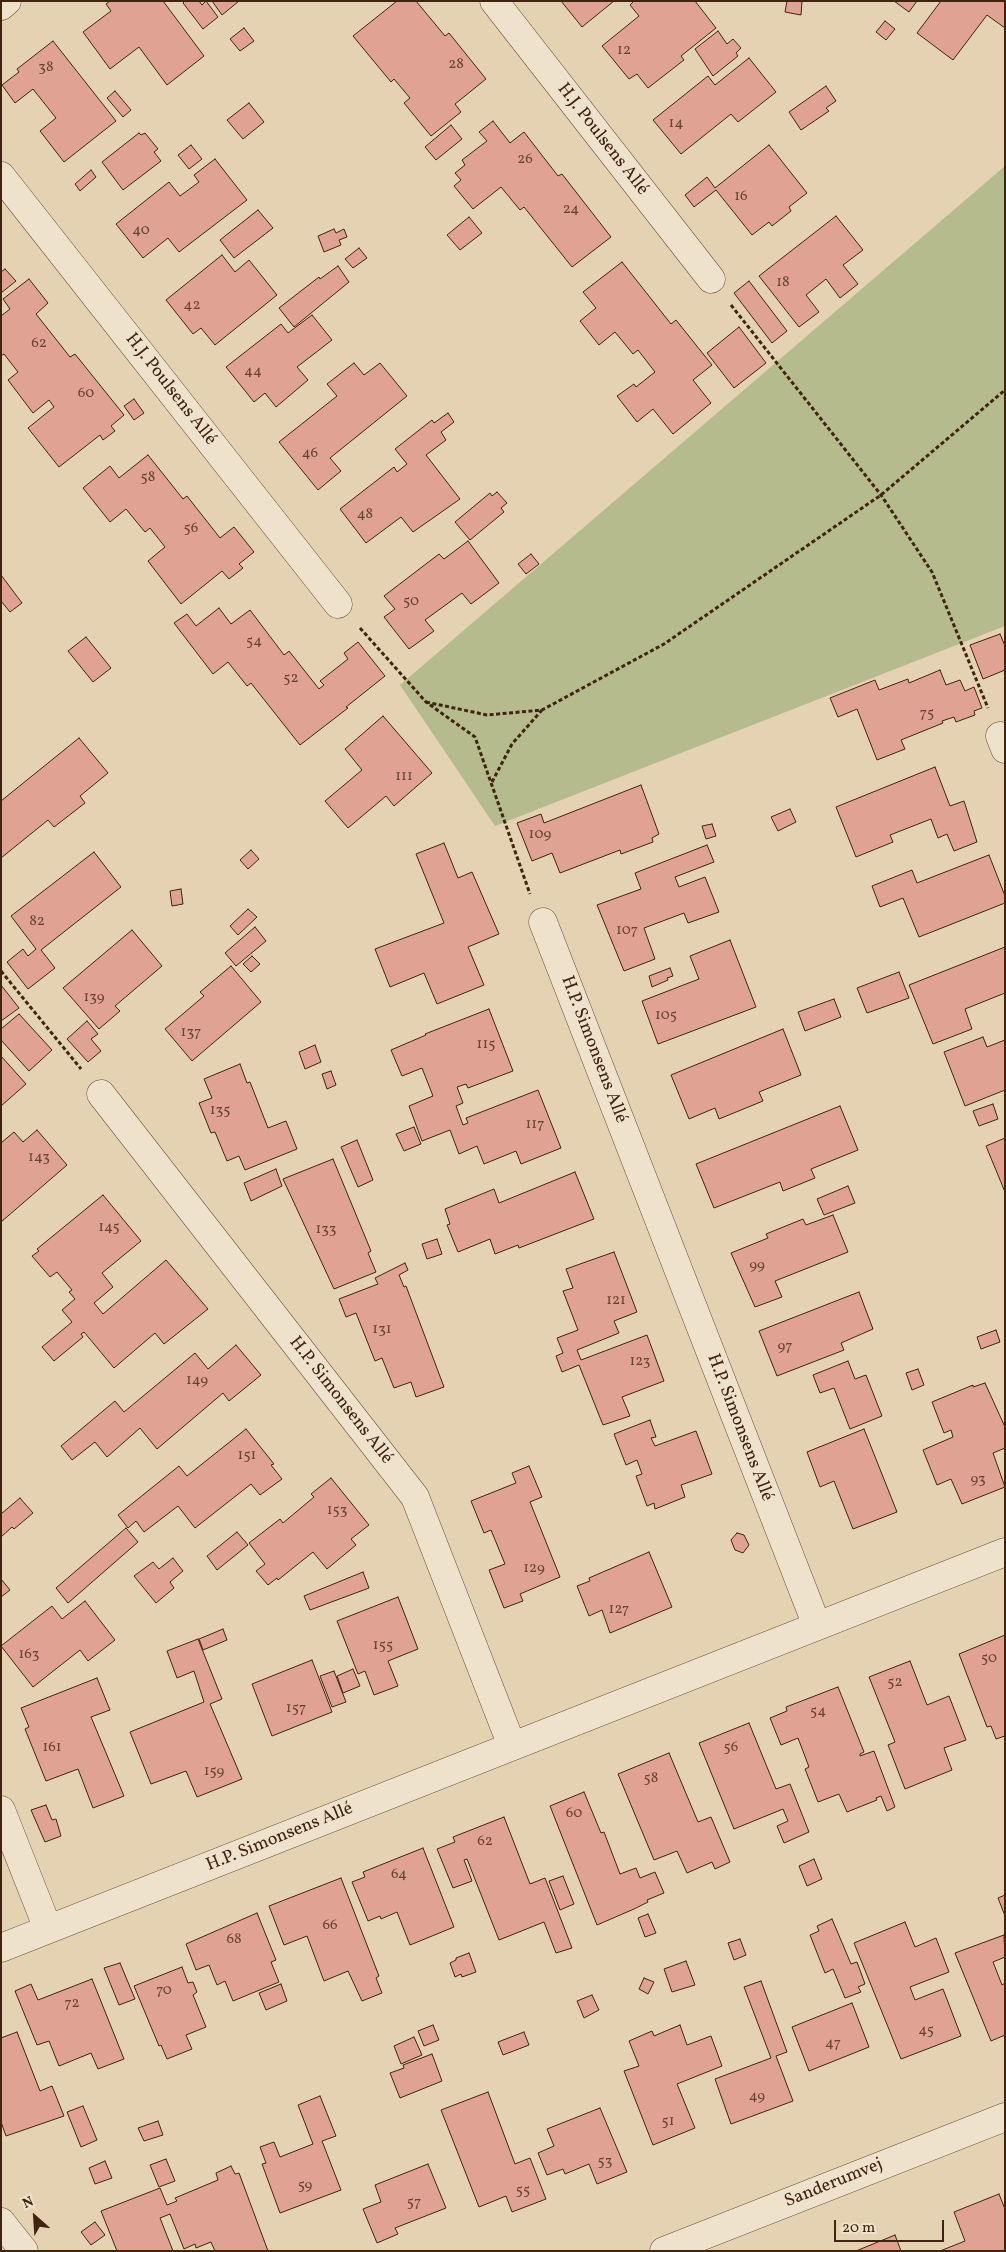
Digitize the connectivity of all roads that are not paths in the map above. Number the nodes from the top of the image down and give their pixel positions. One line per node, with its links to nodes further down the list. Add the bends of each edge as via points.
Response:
1 (7, 1): 3 (street)
2 (494, 1): 5 (street, H.J. Poulsens Allé)
3 (1, 6)
4 (1, 176): 6 (street, H.J. Poulsens Allé)
5 (711, 278)
6 (338, 604)
7 (543, 922): 10 (street, H.P. Simonsens Allé)
8 (101, 1094): 11 (street, H.P. Simonsens Allé, via 415,1497)
9 (1005, 1552): 10 (street, H.P. Simonsens Allé)
10 (817, 1626): 11 (street, H.P. Simonsens Allé)
11 (512, 1746): 13 (street, H.P. Simonsens Allé)
12 (1, 1810): 13 (street)
13 (48, 1929): 14 (street, H.P. Simonsens Allé)
14 (1, 1948)
15 (1005, 2116): 18 (street, Sanderumvej)
16 (1, 2222): 17 (street)
17 (24, 2251)
18 (664, 2251)

